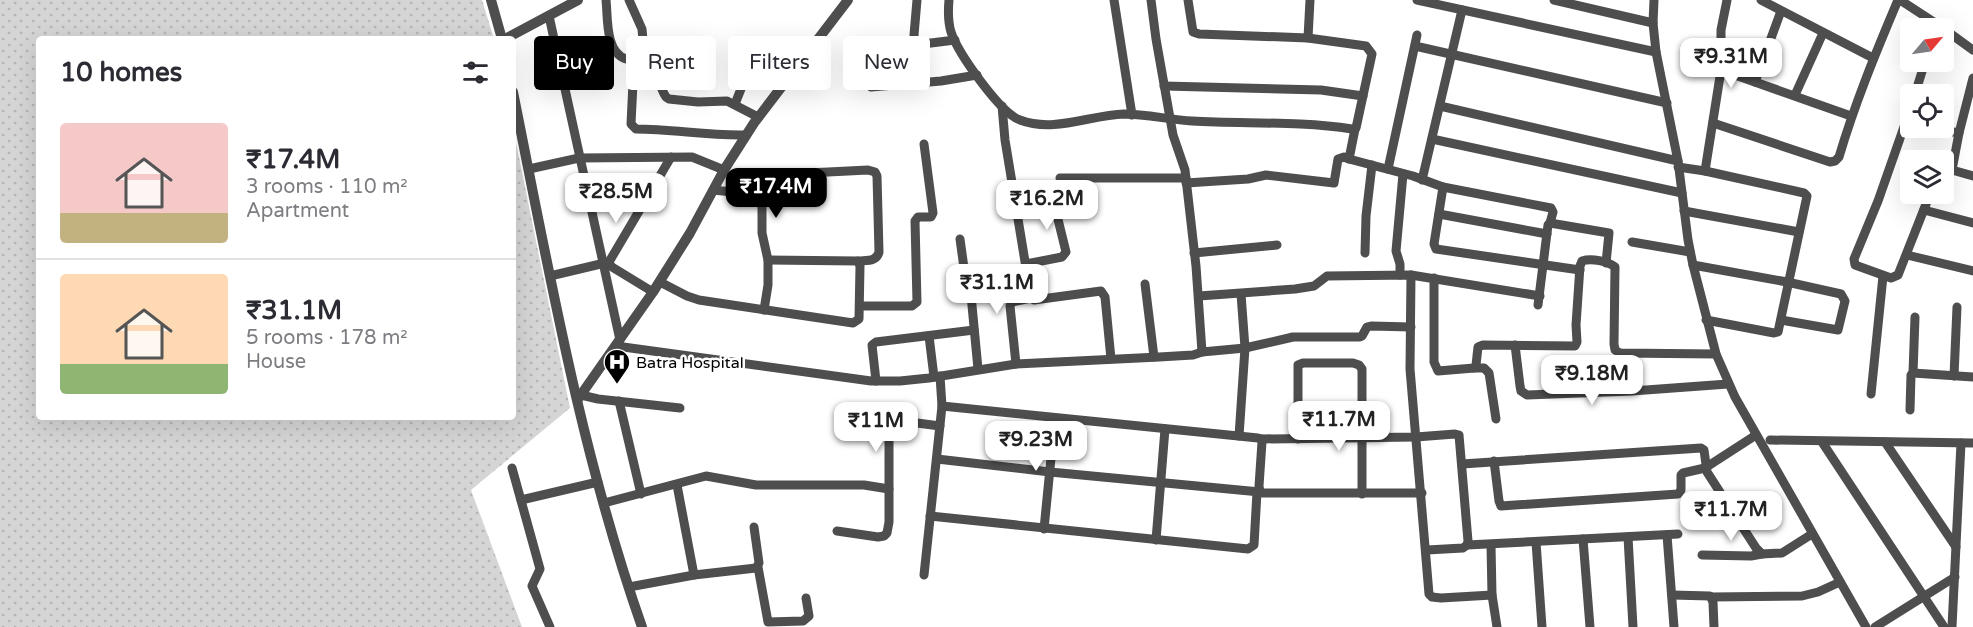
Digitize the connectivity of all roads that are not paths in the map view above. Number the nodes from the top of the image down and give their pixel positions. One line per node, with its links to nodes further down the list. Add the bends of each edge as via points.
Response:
1 (491, 0): 25 (street)
2 (578, 0): 20 (street)
3 (606, 0): 38 (street, via 609,37 616,53)
4 (629, 0): 27 (street)
5 (848, 0): 57 (street)
6 (917, 0): 28 (street)
7 (949, 0): 31 (street)
8 (1114, 0): 55 (street)
9 (1151, 0): 44 (street)
10 (1188, 0): 30 (street, via 1191,26 1199,34)
11 (1310, 0): 30 (street)
12 (1420, 0): 18 (street)
13 (1554, 0): 22 (street)
14 (1654, 0): 22 (street)
15 (1727, 0): 39 (street)
16 (1761, 0): 19 (street)
17 (1899, 0): 21 (street); 37 (street)
18 (1462, 10): 35 (street); 36 (street)
19 (1781, 11): 23 (street); 43 (street)
20 (549, 16): 26 (street); 69 (street)
21 (1926, 18)
22 (1653, 23): 35 (street)
23 (1823, 33): 37 (street); 48 (street)
24 (1417, 35): 33 (street)
25 (503, 36)
26 (510, 36)
27 (643, 36)
28 (915, 36)
29 (1954, 37): 34 (street)
30 (1308, 38): 49 (street, via 1370,49)
31 (955, 40): 32 (street); 40 (street)
32 (930, 43)
33 (1415, 46): 36 (street); 74 (street)
34 (1973, 50)
35 (1656, 52): 50 (street)
36 (1450, 55): 50 (street); 53 (street)
37 (1873, 58): 56 (street)
38 (626, 59)
39 (1720, 70): 43 (street); 59 (street)
40 (977, 75): 42 (street); 52 (street)
41 (1973, 78): 62 (street)
42 (930, 82)
43 (1755, 82): 48 (street)
44 (1164, 86): 49 (street, via 1321,90); 58 (street)
45 (633, 90): 63 (street, via 631,124 636,129)
46 (662, 90): 51 (street, via 669,99)
47 (741, 90): 51 (street)
48 (1795, 95): 56 (street)
49 (1362, 96): 60 (street)
50 (1667, 103): 71 (street)
51 (735, 104): 57 (street)
52 (1002, 106): 55 (street, via 1027,123 1075,123); 88 (street)
53 (1440, 106): 65 (street); 71 (street)
54 (516, 107): 73 (street)
55 (1132, 115): 58 (street)
56 (1851, 116): 59 (street, via 1839,157 1830,162)
57 (758, 117): 63 (street)
58 (1170, 120): 60 (street, via 1321,124); 82 (street)
59 (1713, 123): 76 (street)
60 (1355, 129): 70 (street)
61 (1954, 132): 62 (street)
62 (1959, 133): 67 (street)
63 (746, 135): 75 (street)
64 (1903, 138): 115 (street, via 1854,259 1857,267)
65 (1432, 139): 81 (street); 85 (street)
66 (924, 144): 124 (street, via 933,213 915,221 917,302 912,306)
67 (1954, 150)
68 (671, 157): 69 (street); 75 (street, via 692,157); 105 (street)
69 (579, 158): 73 (street); 105 (street)
70 (1349, 159): 72 (street); 82 (street, via 1338,159 1336,181 1331,184 1266,175)
71 (1678, 164): 76 (street); 85 (street)
72 (1372, 165): 74 (street); 101 (street)
73 (528, 168): 114 (street)
74 (1388, 169): 78 (street)
75 (724, 170): 84 (street)
76 (1705, 171): 94 (street, via 1804,193 1808,199)
77 (1954, 171): 79 (street)
78 (1403, 174): 81 (street); 112 (street, via 1396,251)
79 (1973, 176)
80 (1060, 178): 82 (street)
81 (1422, 180): 83 (street)
82 (1186, 181): 100 (street)
83 (1443, 187): 91 (street); 92 (street, via 1551,208)
84 (713, 190): 86 (street); 117 (street)
85 (1682, 193): 90 (street)
86 (761, 194): 103 (street, via 762,233); 104 (street, via 770,192 788,174 875,172 879,256)
87 (1926, 204): 89 (street)
88 (1016, 205): 107 (street); 107 (street, via 1053,199 1066,252 1062,257)
89 (1924, 210): 93 (street); 102 (street)
90 (1684, 211): 94 (street); 99 (street)
91 (1439, 214): 95 (street); 108 (street, via 1436,249)
92 (1550, 223): 95 (street); 106 (street, via 1609,233)
93 (1973, 223)
94 (1799, 232): 118 (street)
95 (1547, 234): 108 (street)
96 (960, 239): 131 (street)
97 (1632, 242): 99 (street)
98 (1277, 245): 100 (street)
99 (1690, 252): 109 (street)
100 (1194, 253): 122 (street)
101 (1365, 253)
102 (1907, 255): 111 (street); 115 (street, via 1896,277)
103 (768, 260): 104 (street); 126 (street)
104 (858, 261): 124 (street)
105 (605, 263): 114 (street); 120 (street); 133 (street)
106 (1606, 263): 110 (street, via 1582,261); 137 (street, via 1611,263 1616,271 1615,350)
107 (1026, 264): 123 (street)
108 (1544, 265): 110 (street); 116 (street, via 1539,300)
109 (1693, 265): 118 (street); 128 (street)
110 (1580, 270): 134 (street, via 1575,346)
111 (1973, 271)
112 (1400, 275): 113 (street); 121 (street, via 1328,276 1314,285 1295,289)
113 (1411, 275): 116 (street); 130 (street)
114 (550, 276): 150 (street)
115 (1883, 276): 149 (street)
116 (1434, 278): 141 (street, via 1435,368)
117 (660, 282): 120 (street); 126 (street, via 699,300)
118 (1787, 282): 129 (street); 129 (street, via 1841,294 1845,301 1838,330)
119 (1145, 284): 138 (street)
120 (653, 292): 133 (street)
121 (1241, 294): 122 (street); 135 (street)
122 (1199, 296): 136 (street)
123 (1031, 298): 139 (street, via 1101,291 1105,297); 140 (street, via 1012,302 1010,306)
124 (860, 306): 126 (street, via 859,319 853,323)
125 (1957, 308): 145 (street)
126 (764, 310)
127 (1915, 317): 143 (street)
128 (1706, 320): 129 (street, via 1774,333 1778,332); 137 (street)
129 (1781, 320)
130 (1411, 327): 135 (street, via 1371,326 1360,337 1293,337); 161 (street)
131 (974, 330): 132 (street); 142 (street)
132 (929, 336): 144 (street); 147 (street, via 873,343)
133 (618, 343): 147 (street); 150 (street)
134 (1515, 345): 141 (street, via 1478,347); 148 (street, via 1521,391 1527,395)
135 (1245, 348): 136 (street); 160 (street)
136 (1202, 352): 138 (street)
137 (1716, 354): 148 (street)
138 (1154, 357): 139 (street)
139 (1111, 359): 140 (street)
140 (1016, 364): 142 (street)
141 (1474, 368): 156 (street, via 1484,368 1489,373)
142 (978, 369): 144 (street)
143 (1913, 373): 145 (street); 154 (street)
144 (937, 376): 147 (street); 152 (street)
145 (1954, 376): 146 (street)
146 (1973, 377)
147 (876, 381)
148 (1728, 384): 159 (street)
149 (1871, 394)
150 (579, 397): 151 (street); 176 (street)
151 (619, 401): 153 (street); 182 (street)
152 (942, 406): 155 (street); 157 (street)
153 (680, 408)
154 (1910, 410)
155 (1055, 418): 158 (street); 175 (street)
156 (1496, 419)
157 (940, 426): 170 (street); 179 (street, via 889,421)
158 (1165, 429): 160 (street); 177 (street)
159 (1756, 435): 174 (street); 192 (street)
160 (1239, 436): 163 (street)
161 (1416, 437): 162 (street); 172 (street, via 1459,435); 181 (street)
162 (1362, 438): 164 (street); 164 (street, via 1359,365 1303,363 1298,365 1297,372); 183 (street)
163 (1262, 439): 164 (street); 180 (street)
164 (1298, 439)
165 (1770, 440): 166 (street)
166 (1822, 442): 167 (street); 212 (street)
167 (1885, 442): 168 (street); 199 (street)
168 (1961, 443): 169 (street); 199 (street)
169 (1973, 443)
170 (936, 459): 175 (street); 186 (street)
171 (1494, 461): 172 (street); 174 (street, via 1701,448); 174 (street, via 1501,506 1678,494 1683,473)
172 (1462, 464): 197 (street)
173 (512, 468): 184 (street)
174 (1705, 468): 201 (street)
175 (1050, 472): 177 (street); 188 (street)
176 (598, 482): 184 (street); 185 (street)
177 (1161, 483): 180 (street); 195 (street)
178 (677, 485): 179 (street, via 706,476 756,485 864,485); 182 (street); 204 (street)
179 (889, 489): 189 (street, via 889,522 884,536)
180 (1259, 492): 183 (street); 195 (street, via 1251,548)
181 (1422, 493): 183 (street); 200 (street)
182 (641, 494): 185 (street)
183 (1362, 494)
184 (521, 500): 215 (street, via 540,569 532,586)
185 (604, 503): 208 (street)
186 (930, 516): 188 (street); 205 (street)
187 (754, 527): 203 (street)
188 (1044, 529): 195 (street)
189 (837, 531)
190 (1667, 534): 191 (street); 193 (street); 210 (street)
191 (1678, 534)
192 (1812, 534): 201 (street, via 1782,553); 207 (street)
193 (1629, 537): 194 (street); 220 (street)
194 (1583, 539): 196 (street); 219 (street)
195 (1156, 540)
196 (1536, 542): 198 (street); 218 (street)
197 (1467, 545): 198 (street); 200 (street)
198 (1491, 545): 209 (street)
199 (1956, 547): 206 (street)
200 (1427, 550): 209 (street, via 1432,597)
201 (1762, 554): 202 (street)
202 (1702, 555)
203 (758, 567): 204 (street); 213 (street, via 768,622 807,619)
204 (694, 575): 208 (street)
205 (924, 575)
206 (1955, 577): 212 (street); 225 (street)
207 (1840, 582): 211 (street, via 1802,596); 214 (street)
208 (629, 587): 216 (street)
209 (1492, 595): 217 (street)
210 (1672, 595): 211 (street); 221 (street)
211 (1711, 597): 222 (street)
212 (1924, 597): 223 (street); 224 (street)
213 (806, 598)
214 (1863, 626)
215 (550, 627)
216 (642, 627)
217 (1497, 627)
218 (1542, 627)
219 (1590, 627)
220 (1634, 627)
221 (1674, 627)
222 (1714, 627)
223 (1875, 627)
224 (1944, 627)
225 (1952, 627)

